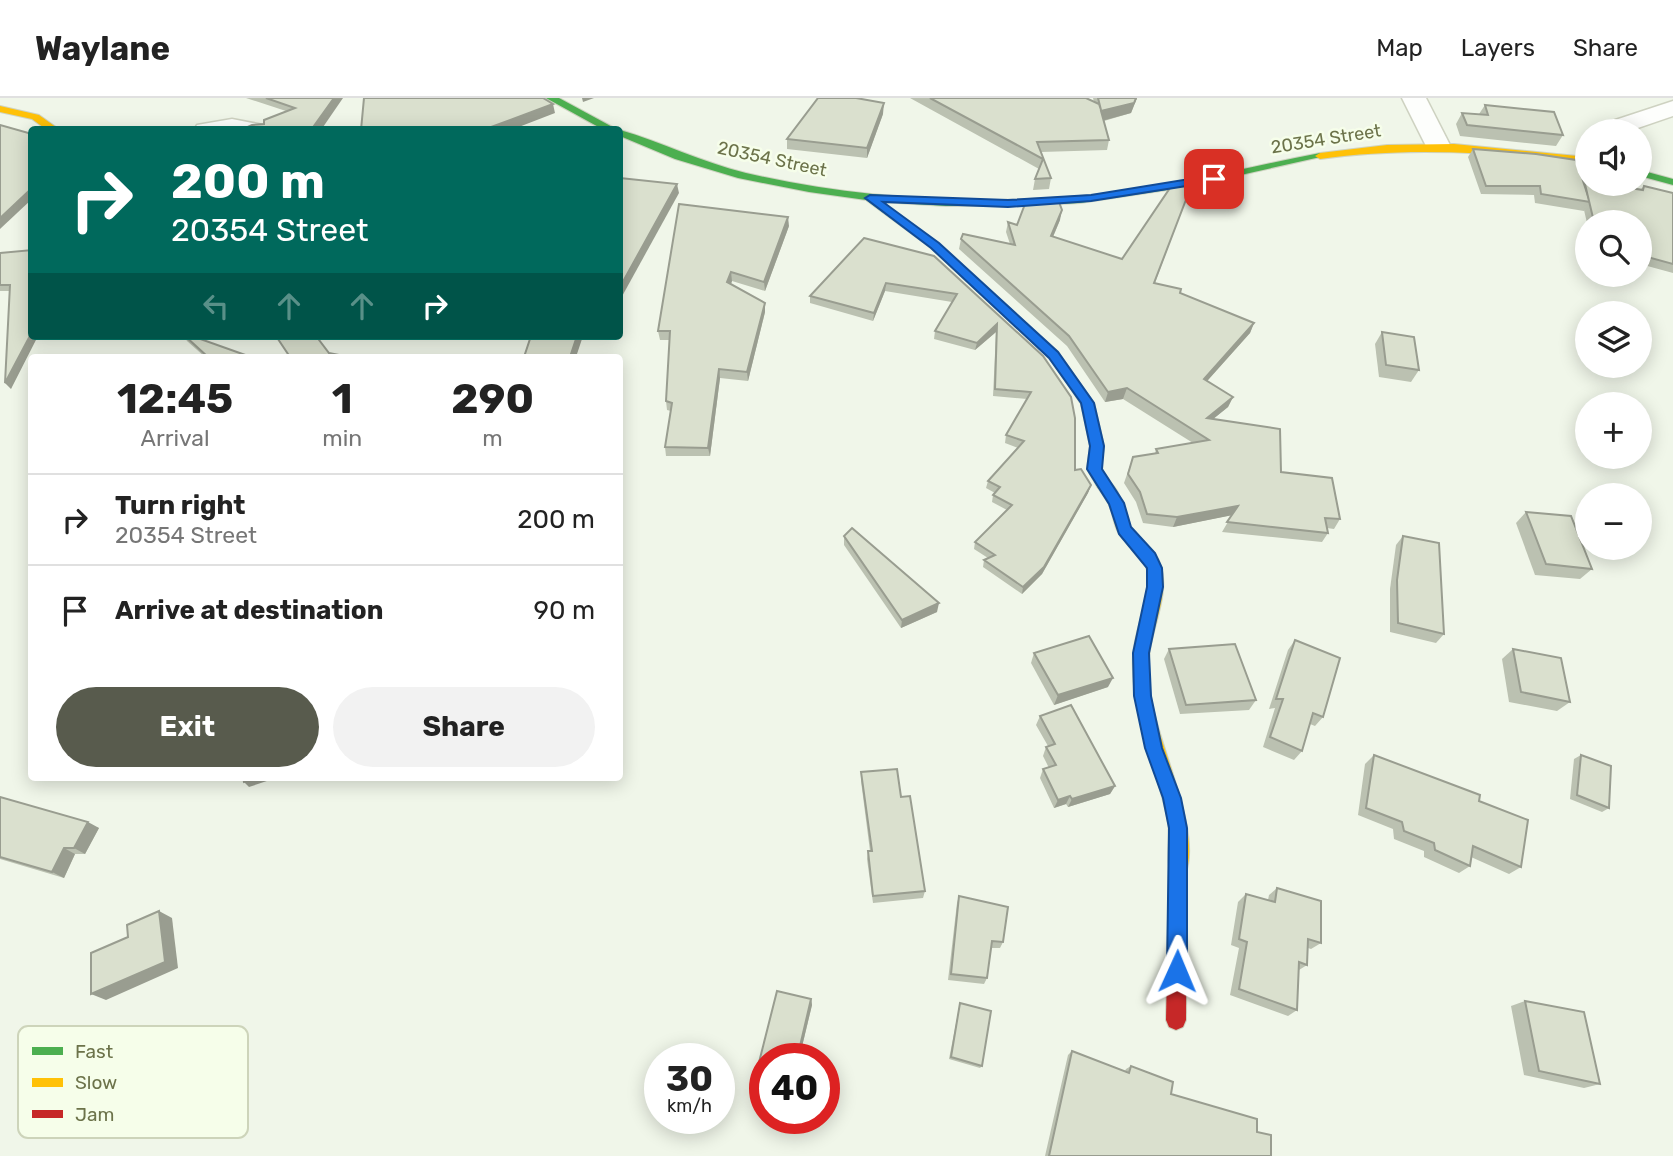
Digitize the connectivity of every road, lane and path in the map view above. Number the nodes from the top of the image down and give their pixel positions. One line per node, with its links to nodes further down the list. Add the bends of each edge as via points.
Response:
1 (551, 98): 7 (street, 20354 Street)
2 (1414, 98): 10 (street)
3 (1673, 108): 5 (street)
4 (0, 109): 6 (street, via 35,117)
5 (1641, 119)
6 (49, 126)
7 (601, 126)
8 (623, 135): 15 (street, 20354 Street, via 741,174)
9 (1570, 139): 11 (street)
10 (1437, 145): 11 (street, 20354 Street); 15 (street, 20354 Street, via 1309,159 1091,198 1008,204)
11 (1512, 150): 12 (street, 20354 Street)
12 (1575, 158)
13 (1652, 176): 14 (street)
14 (1673, 182)
15 (870, 198): 16 (street, via 935,246 1069,373 1092,419 1097,446 1094,469 1116,503 1124,530 1154,568 1155,587 1141,653 1142,696 1178,828)
16 (1176, 1020)

